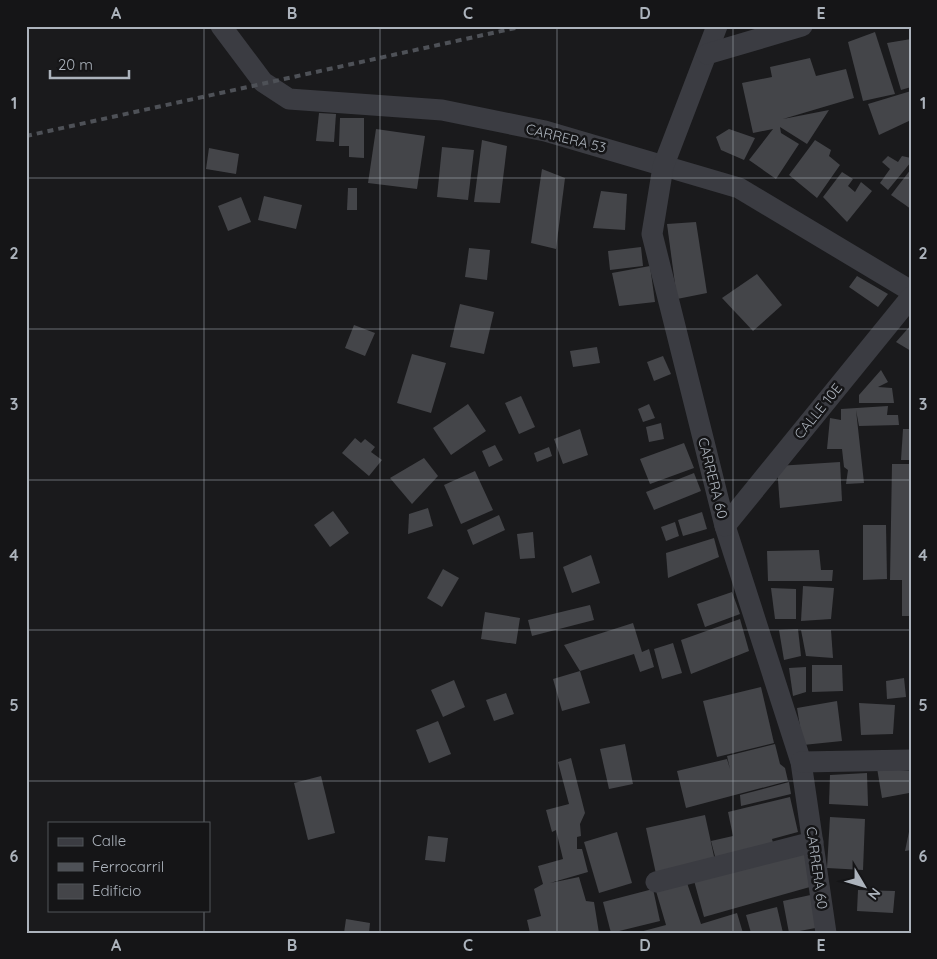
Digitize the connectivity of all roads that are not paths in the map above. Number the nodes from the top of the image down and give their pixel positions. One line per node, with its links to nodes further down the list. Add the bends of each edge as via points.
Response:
1 (220, 26): 5 (street, CARRERA 53, via 264,82 289,99 442,110 545,131 602,146)
2 (717, 26): 4 (street, CARRERA 60)
3 (802, 26): 4 (street)
4 (707, 54): 5 (street, CARRERA 60)
5 (663, 168): 6 (street, CARRERA 53, via 739,188); 8 (street, CARRERA 60, via 652,234)
6 (911, 292)
7 (911, 297): 8 (street, CALLE 10E)
8 (725, 526): 10 (street, CARRERA 60)
9 (911, 760): 10 (street)
10 (801, 762): 11 (street, CARRERA 60)
11 (813, 842): 12 (street); 13 (street, CARRERA 60)
12 (656, 882)
13 (826, 933)

